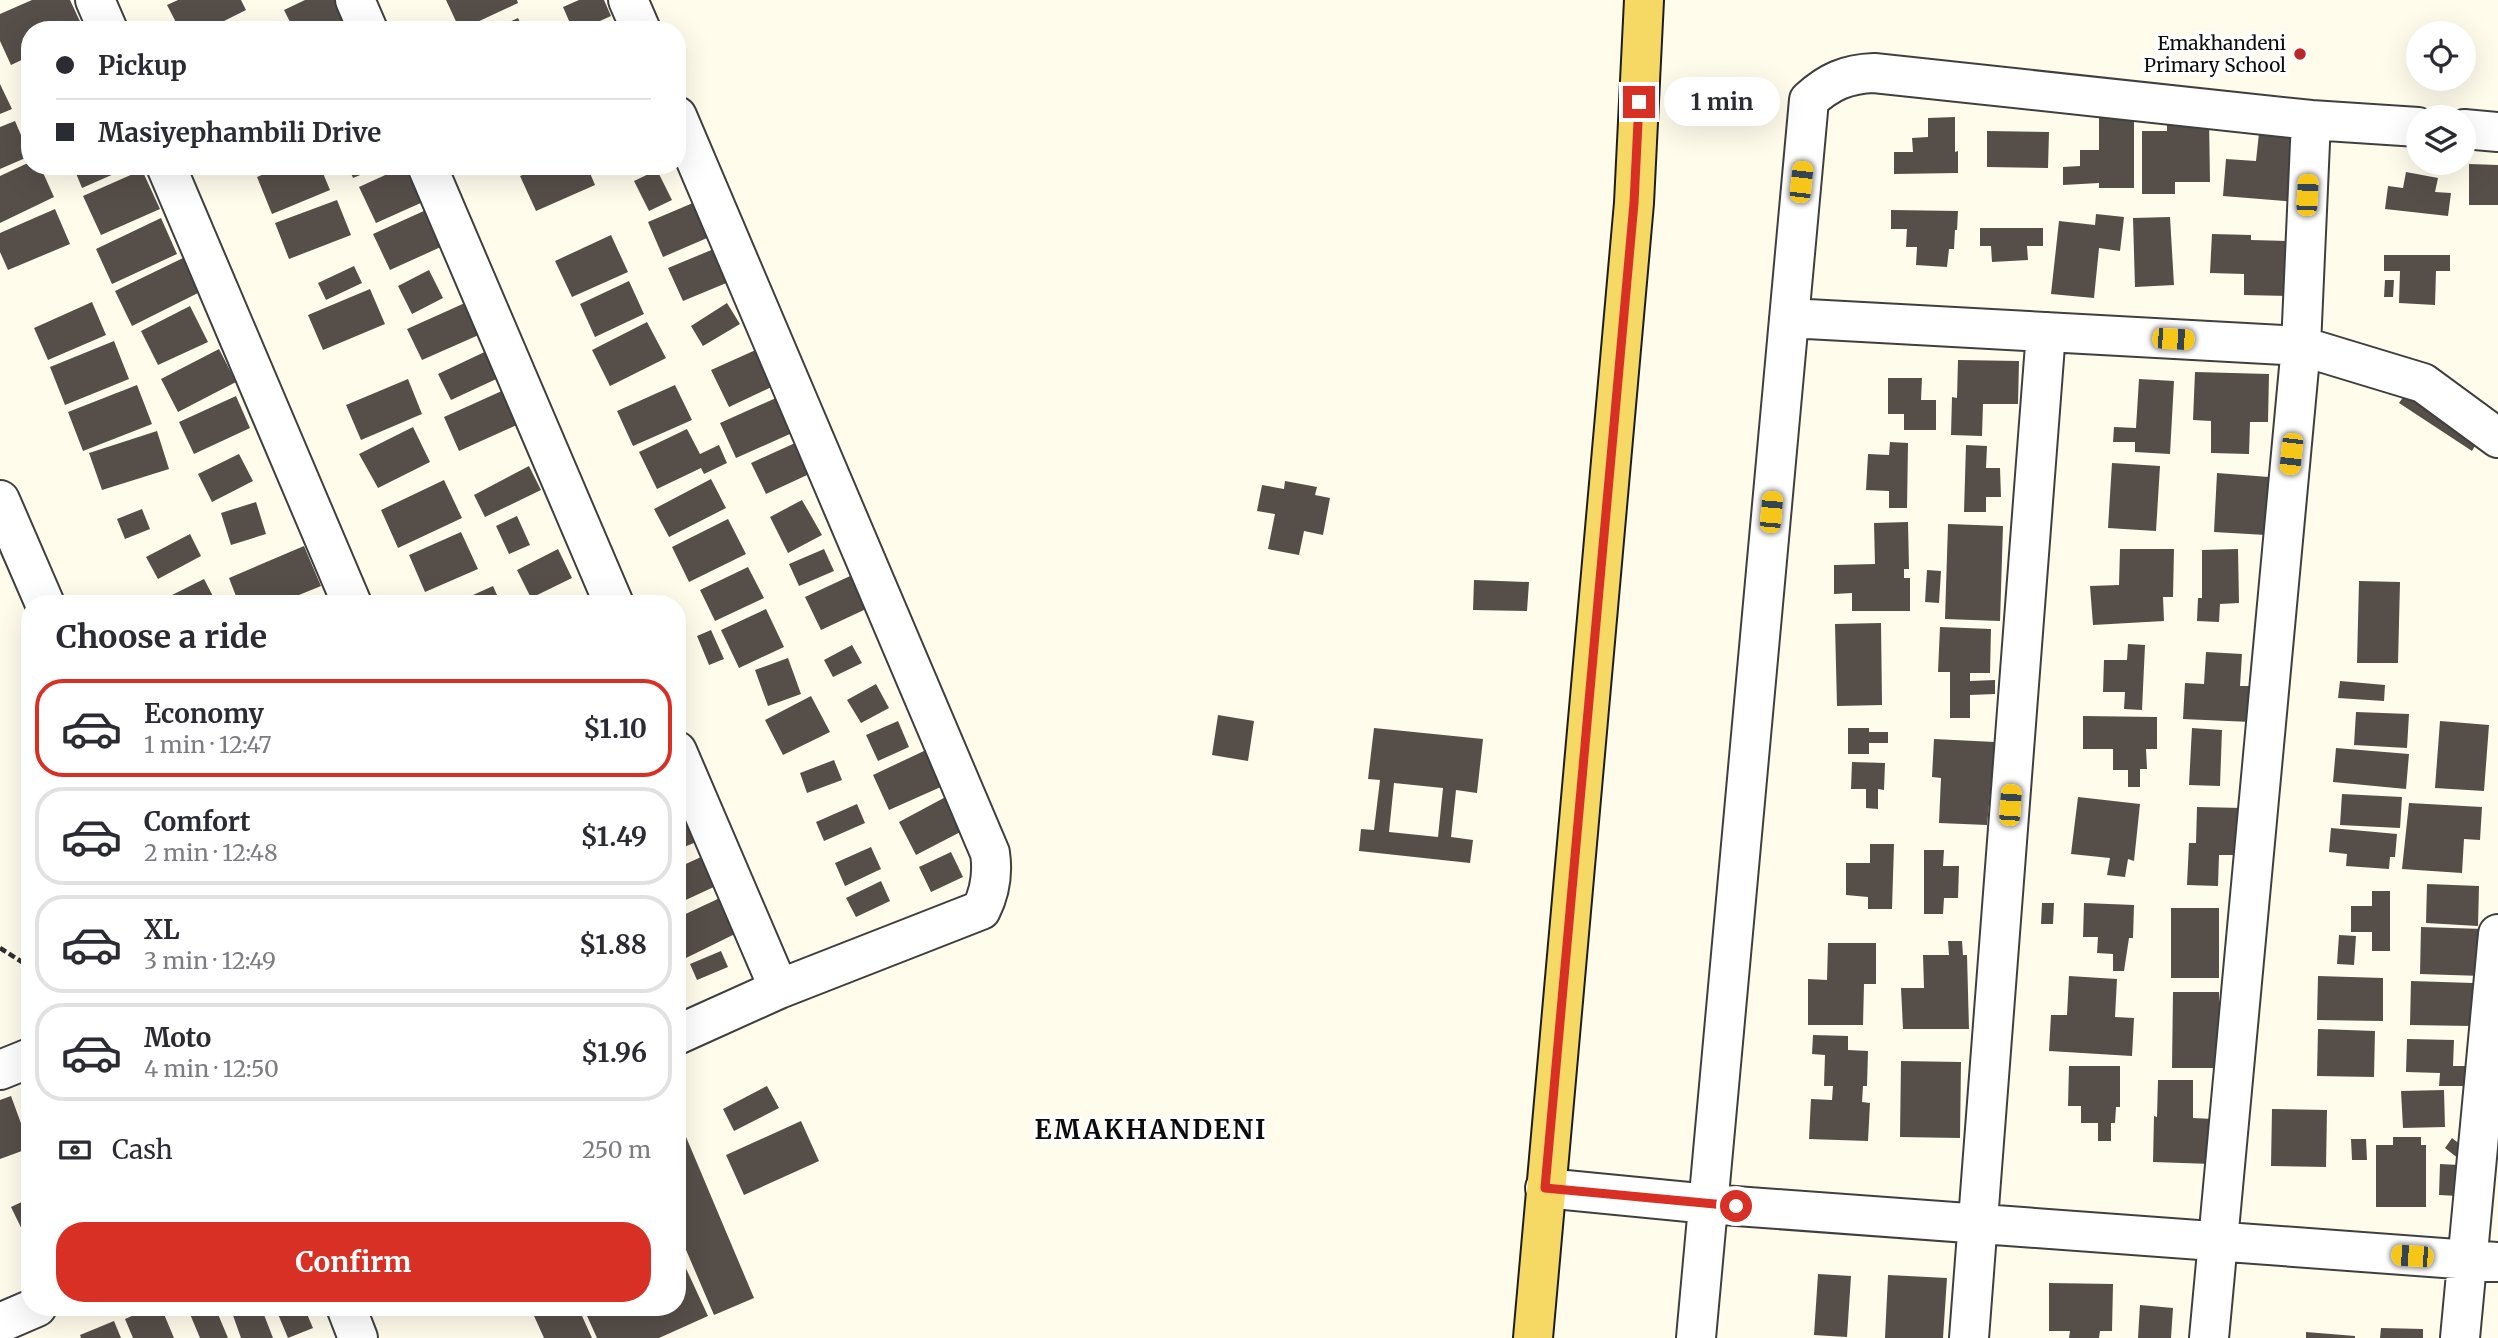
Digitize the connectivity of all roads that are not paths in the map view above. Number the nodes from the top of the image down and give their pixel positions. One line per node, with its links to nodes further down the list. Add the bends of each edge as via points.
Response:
1 (95, 0): 5 (street)
2 (355, 0): 6 (street)
3 (628, 0): 7 (street)
4 (1644, 0): 29 (main road, via 1634,203)
5 (104, 21)
6 (364, 21)
7 (637, 21)
8 (2311, 120): 9 (street); 15 (street, via 1874,73 1839,78 1809,100); 17 (street)
9 (2406, 126)
10 (2476, 131): 11 (street)
11 (2498, 132)
12 (686, 137): 25 (street, via 992,866 988,898 981,911)
13 (170, 175): 21 (street)
14 (430, 175): 22 (street)
15 (1789, 318): 16 (street); 30 (street)
16 (2046, 332): 17 (street); 31 (street)
17 (2301, 346): 18 (street, via 2423,383); 32 (street)
18 (2498, 438)
19 (0, 500): 20 (street)
20 (40, 595)
21 (348, 595)
22 (610, 595)
23 (686, 772): 25 (street)
24 (2498, 934): 33 (street)
25 (779, 989): 26 (street)
26 (686, 1031)
27 (21, 1062): 28 (street)
28 (0, 1070)
29 (1545, 1188): 30 (street); 38 (main road)
30 (1709, 1204): 31 (street); 39 (street)
31 (1978, 1222): 32 (street); 40 (street)
32 (2217, 1240): 33 (street); 41 (street)
33 (2483, 1261): 42 (street)
34 (21, 1314): 36 (street)
35 (349, 1316): 37 (street)
36 (0, 1323)
37 (358, 1338)
38 (1533, 1338)
39 (1696, 1338)
40 (1969, 1338)
41 (2209, 1338)
42 (2460, 1338)

